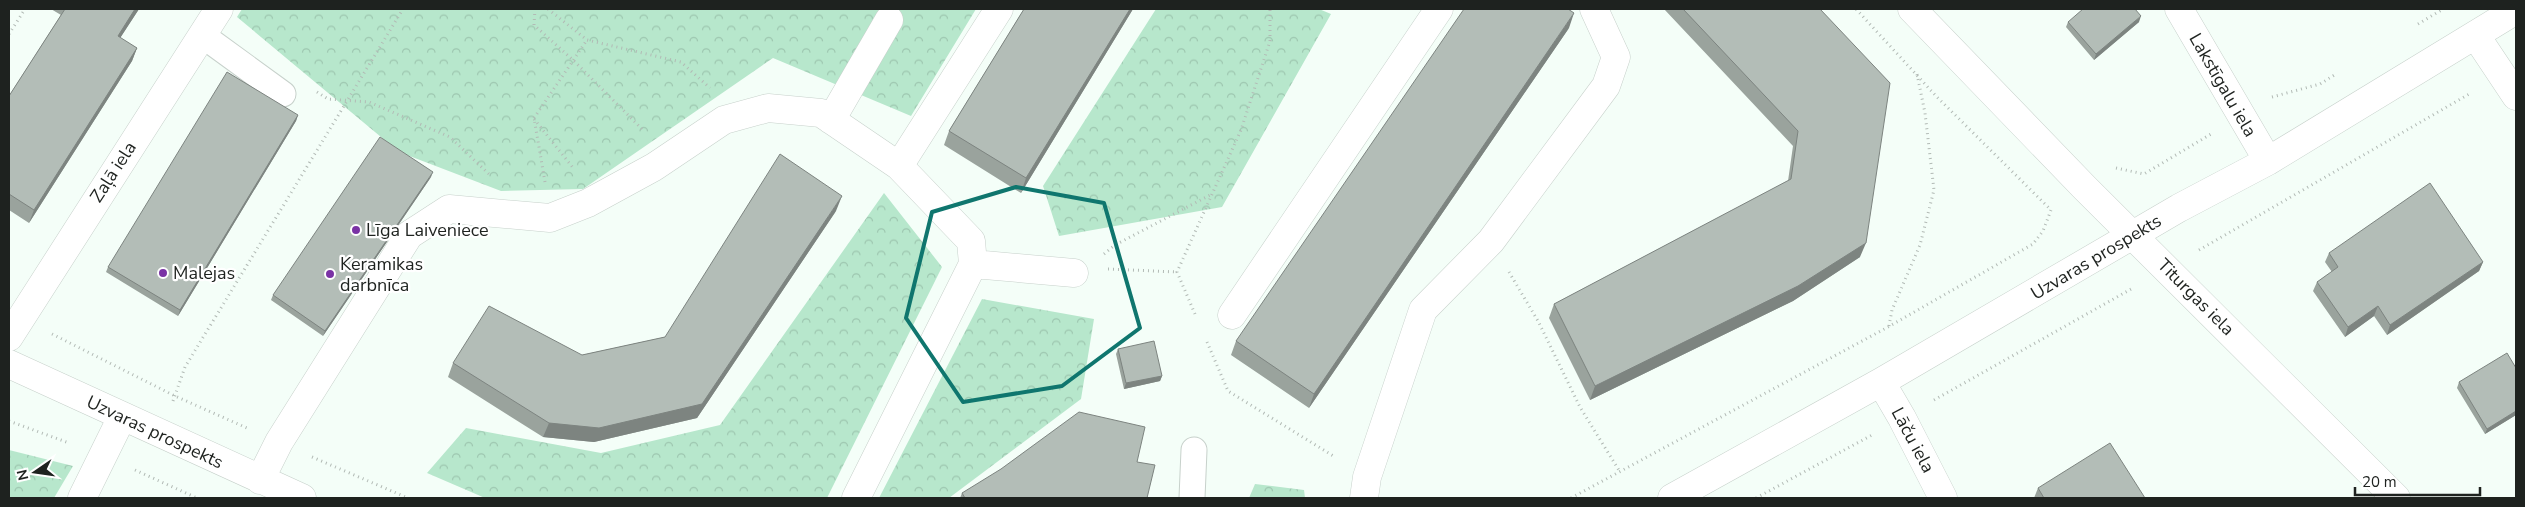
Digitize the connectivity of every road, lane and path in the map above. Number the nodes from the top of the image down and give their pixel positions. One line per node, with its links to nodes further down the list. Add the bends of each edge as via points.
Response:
1 (25, 9): 16 (path)
2 (219, 9): 17 (street, Zaļā iela)
3 (403, 9): 25 (path)
4 (535, 9): 20 (path, via 534,25)
5 (548, 9): 19 (path)
6 (998, 9): 32 (street)
7 (1439, 9): 45 (street)
8 (1594, 9): 40 (street, via 1616,57 1606,86)
9 (1856, 9): 21 (path)
10 (1912, 9): 33 (street, Titurgas iela)
11 (2179, 9): 26 (street, Lakstīgalu iela)
12 (2443, 9): 15 (path)
13 (2516, 10): 18 (street, Uzvaras prospekts)
14 (889, 20): 29 (street)
15 (2411, 28)
16 (9, 34)
17 (202, 35): 24 (lane); 46 (street, Zaļā iela)
18 (2476, 36): 23 (street); 31 (street, Uzvaras prospekts)
19 (587, 40): 20 (path); 28 (path, via 681,62 709,87)
20 (572, 60): 27 (path); 30 (path)
21 (1917, 74): 36 (path); 47 (path, via 1926,113 1934,190 1920,245)
22 (2337, 74): 26 (path, via 2320,84 2267,99)
23 (2509, 85): 42 (path)
24 (283, 94): 25 (path, via 308,87 328,99)
25 (346, 99): 37 (path, via 369,102 450,136 499,184); 50 (path, via 185,367)
26 (2241, 117): 31 (street, Lakstīgalu iela); 33 (path, via 2144,174 2117,168)
27 (534, 118): 35 (path); 38 (path)
28 (724, 120): 29 (street, via 768,108 821,113); 30 (street)
29 (831, 120): 32 (street)
30 (669, 157): 35 (street)
31 (2268, 161): 39 (street, Uzvaras prospekts)
32 (899, 166): 41 (street, via 971,241)
33 (2086, 188): 36 (path); 39 (street, Titurgas iela)
34 (1212, 194): 43 (path, via 1115,245)
35 (596, 198): 38 (street)
36 (2051, 210): 47 (path, via 2034,244)
37 (514, 215): 38 (street); 54 (street, via 449,209 409,235)
38 (550, 218)
39 (2133, 235): 42 (street, Titurgas iela); 49 (street, Uzvaras prospekts)
40 (1491, 241): 57 (path, via 1538,321 1580,407); 64 (street, via 1423,310 1367,477)
41 (974, 264): 43 (street); 62 (street)
42 (2168, 268): 52 (path); 69 (street, Titurgas iela)
43 (1082, 271): 44 (path)
44 (1177, 272)
45 (1232, 315)
46 (14, 327): 50 (path)
47 (1888, 327): 57 (path)
48 (9, 364): 51 (street, Uzvaras prospekts)
49 (1881, 382): 52 (street, Lāču iela); 66 (street, Uzvaras prospekts)
50 (175, 396): 53 (path); 54 (path)
51 (122, 417): 53 (street, Uzvaras prospekts); 59 (street)
52 (1902, 418): 67 (path); 68 (street, Lāču iela)
53 (159, 433): 56 (path); 58 (street, Uzvaras prospekts)
54 (279, 442): 58 (street); 61 (path)
55 (1194, 450): 63 (lane)
56 (138, 471)
57 (1620, 472): 65 (path)
58 (260, 480): 60 (street, Uzvaras prospekts)
59 (82, 498)
60 (302, 498)
61 (408, 498)
62 (856, 498)
63 (1192, 498)
64 (1364, 498)
65 (1571, 498)
66 (1672, 498)
67 (1756, 498)
68 (1943, 498)
69 (2396, 498)

